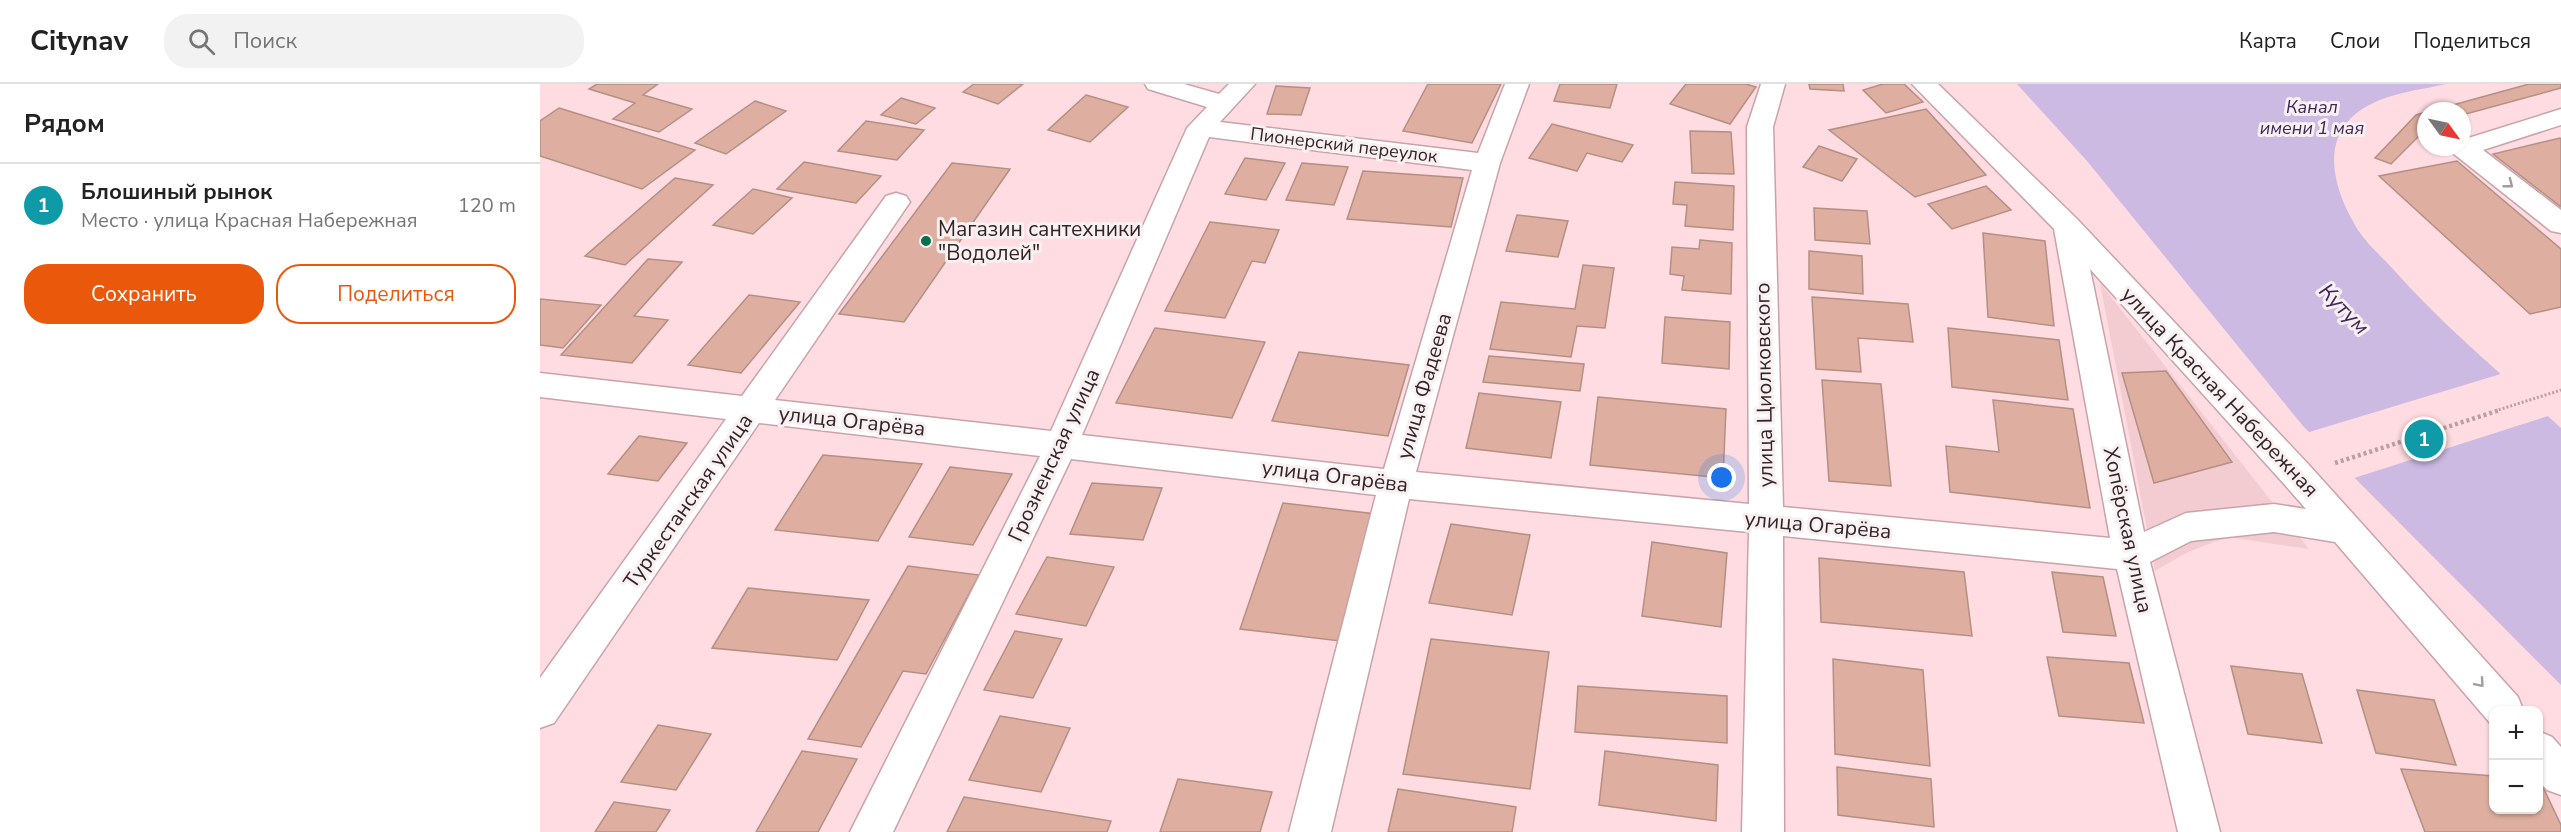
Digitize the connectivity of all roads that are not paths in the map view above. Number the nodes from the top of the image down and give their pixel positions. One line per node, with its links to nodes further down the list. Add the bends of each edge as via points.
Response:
1 (1157, 84): 5 (street)
2 (1517, 84): 10 (street, улица Фадеева)
3 (1773, 84): 18 (street, улица Циолковского, via 1760,127)
4 (1924, 84): 13 (street, улица Красная Набережная)
5 (1232, 93): 7 (street, Грозненская улица)
6 (2561, 117): 8 (street)
7 (1200, 128): 10 (street, Пионерский переулок); 16 (street, Грозненская улица)
8 (2471, 145)
9 (2471, 154): 12 (street, one-way to 12)
10 (1488, 163): 17 (street, улица Фадеева)
11 (896, 202): 15 (street, Туркестанская улица)
12 (2561, 224)
13 (2067, 226): 19 (street, улица Красная Набережная); 20 (street, Хопёрская улица)
14 (540, 385): 15 (street, улица Огарёва)
15 (753, 410): 16 (street, улица Огарёва); 22 (street, Туркестанская улица)
16 (1062, 444): 17 (street, улица Огарёва); 25 (street, Грозненская улица)
17 (1396, 484): 18 (street, улица Огарёва); 26 (street, улица Фадеева)
18 (1766, 520): 20 (street, улица Огарёва); 27 (street, улица Циолковского)
19 (2344, 529): 20 (street, via 2274,518 2186,527); 21 (street, улица Красная Набережная, one-way to 21)
20 (2131, 555): 28 (street, Хопёрская улица)
21 (2500, 706)
22 (540, 710)
23 (2543, 756): 24 (street)
24 (2561, 776)
25 (872, 832)
26 (1310, 832)
27 (1762, 832)
28 (2199, 832)

